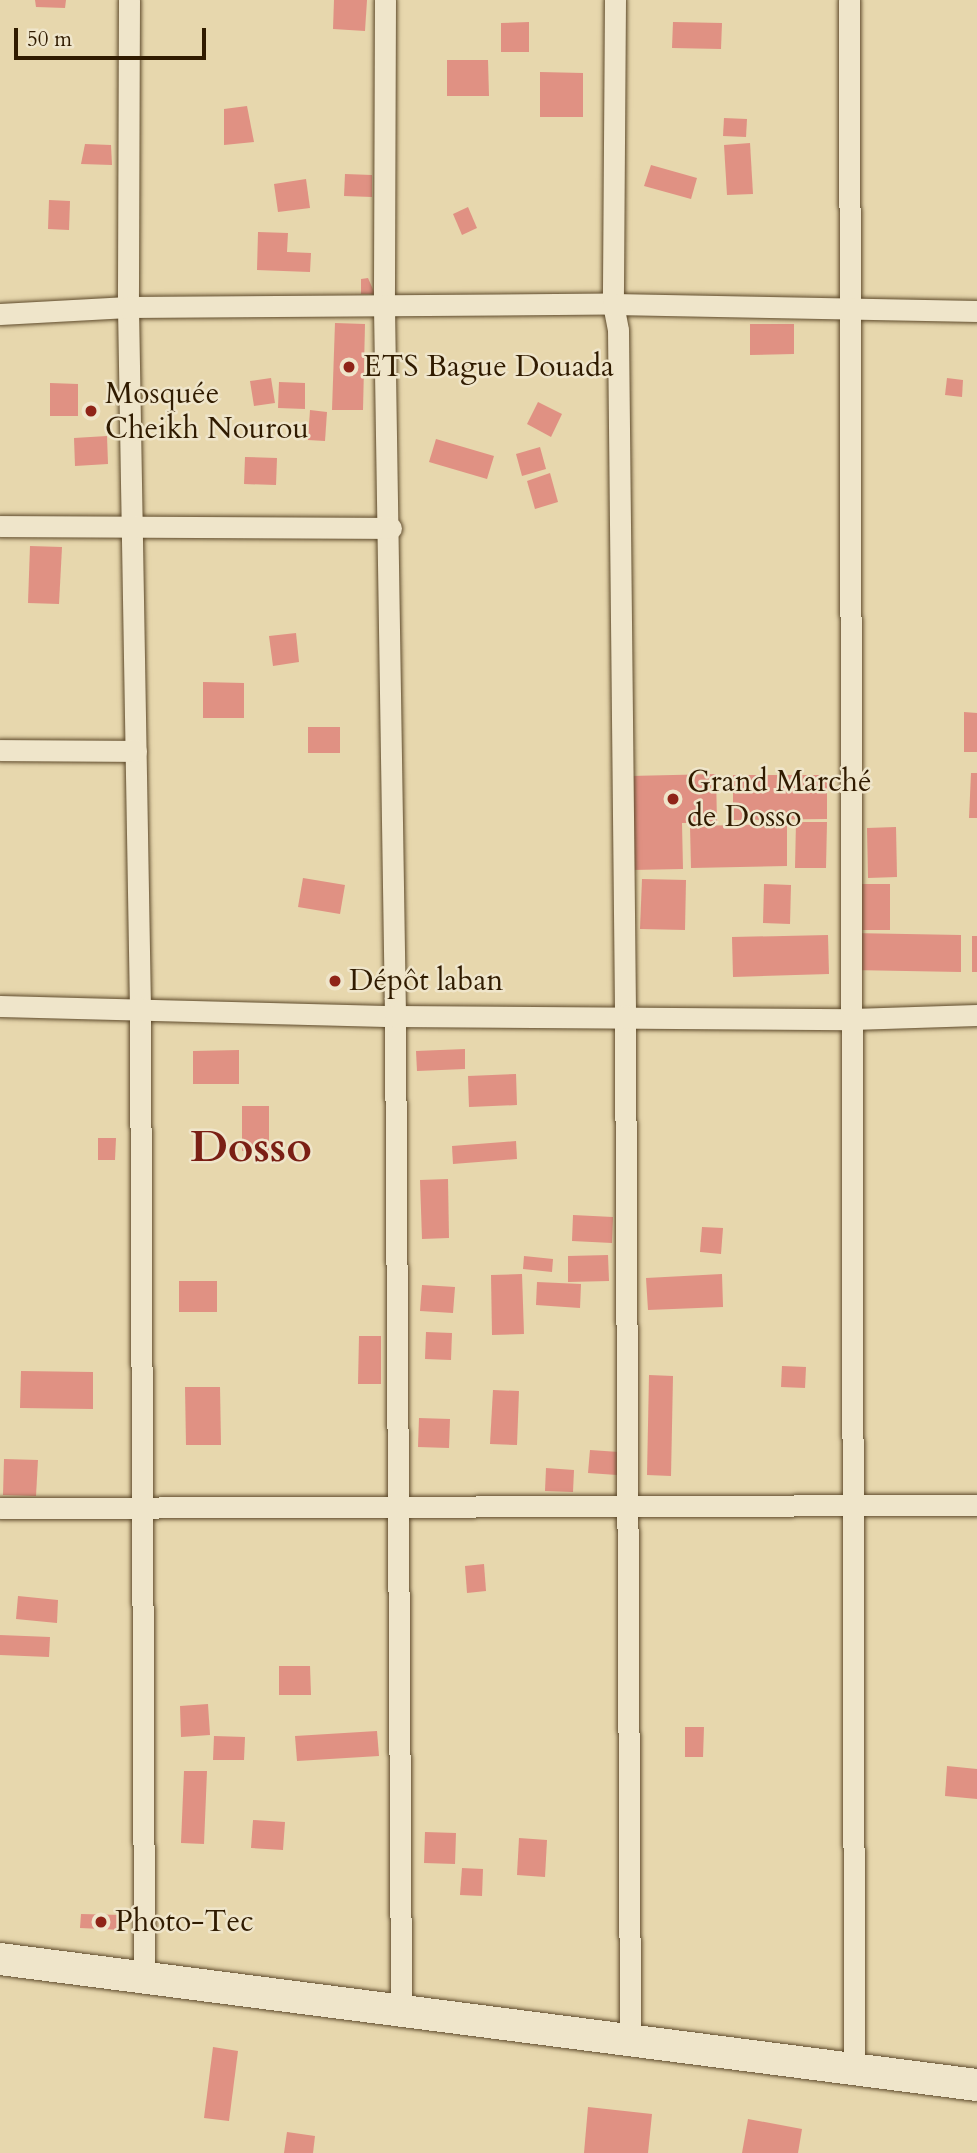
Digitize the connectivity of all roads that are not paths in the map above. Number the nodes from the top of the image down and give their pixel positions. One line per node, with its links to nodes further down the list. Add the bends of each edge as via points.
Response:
1 (129, 0): 6 (street)
2 (385, 0): 7 (street)
3 (615, 0): 5 (street)
4 (849, 0): 8 (street)
5 (613, 304): 7 (street); 8 (street); 18 (street, via 618,330)
6 (128, 307): 7 (street); 10 (street); 11 (street)
7 (384, 307): 13 (street)
8 (850, 308): 9 (street); 21 (street)
9 (977, 311)
10 (0, 314)
11 (135, 524): 12 (street); 13 (street); 15 (street)
12 (0, 527)
13 (391, 528): 20 (street)
14 (0, 750): 15 (street)
15 (136, 751): 17 (street)
16 (0, 1006): 17 (street)
17 (140, 1007): 20 (street); 27 (street)
18 (625, 1014): 20 (street); 21 (street); 25 (street)
19 (977, 1014): 21 (street)
20 (396, 1016): 24 (street)
21 (852, 1019): 22 (street)
22 (850, 1505): 23 (street); 25 (street); 32 (street)
23 (977, 1505)
24 (397, 1506): 25 (street); 27 (street); 30 (street)
25 (626, 1506): 31 (street)
26 (0, 1507): 27 (street)
27 (141, 1507): 29 (street)
28 (0, 1959): 29 (main road)
29 (144, 1978): 30 (main road)
30 (401, 2011): 31 (main road)
31 (630, 2038): 32 (main road)
32 (854, 2069): 33 (main road)
33 (977, 2085)

